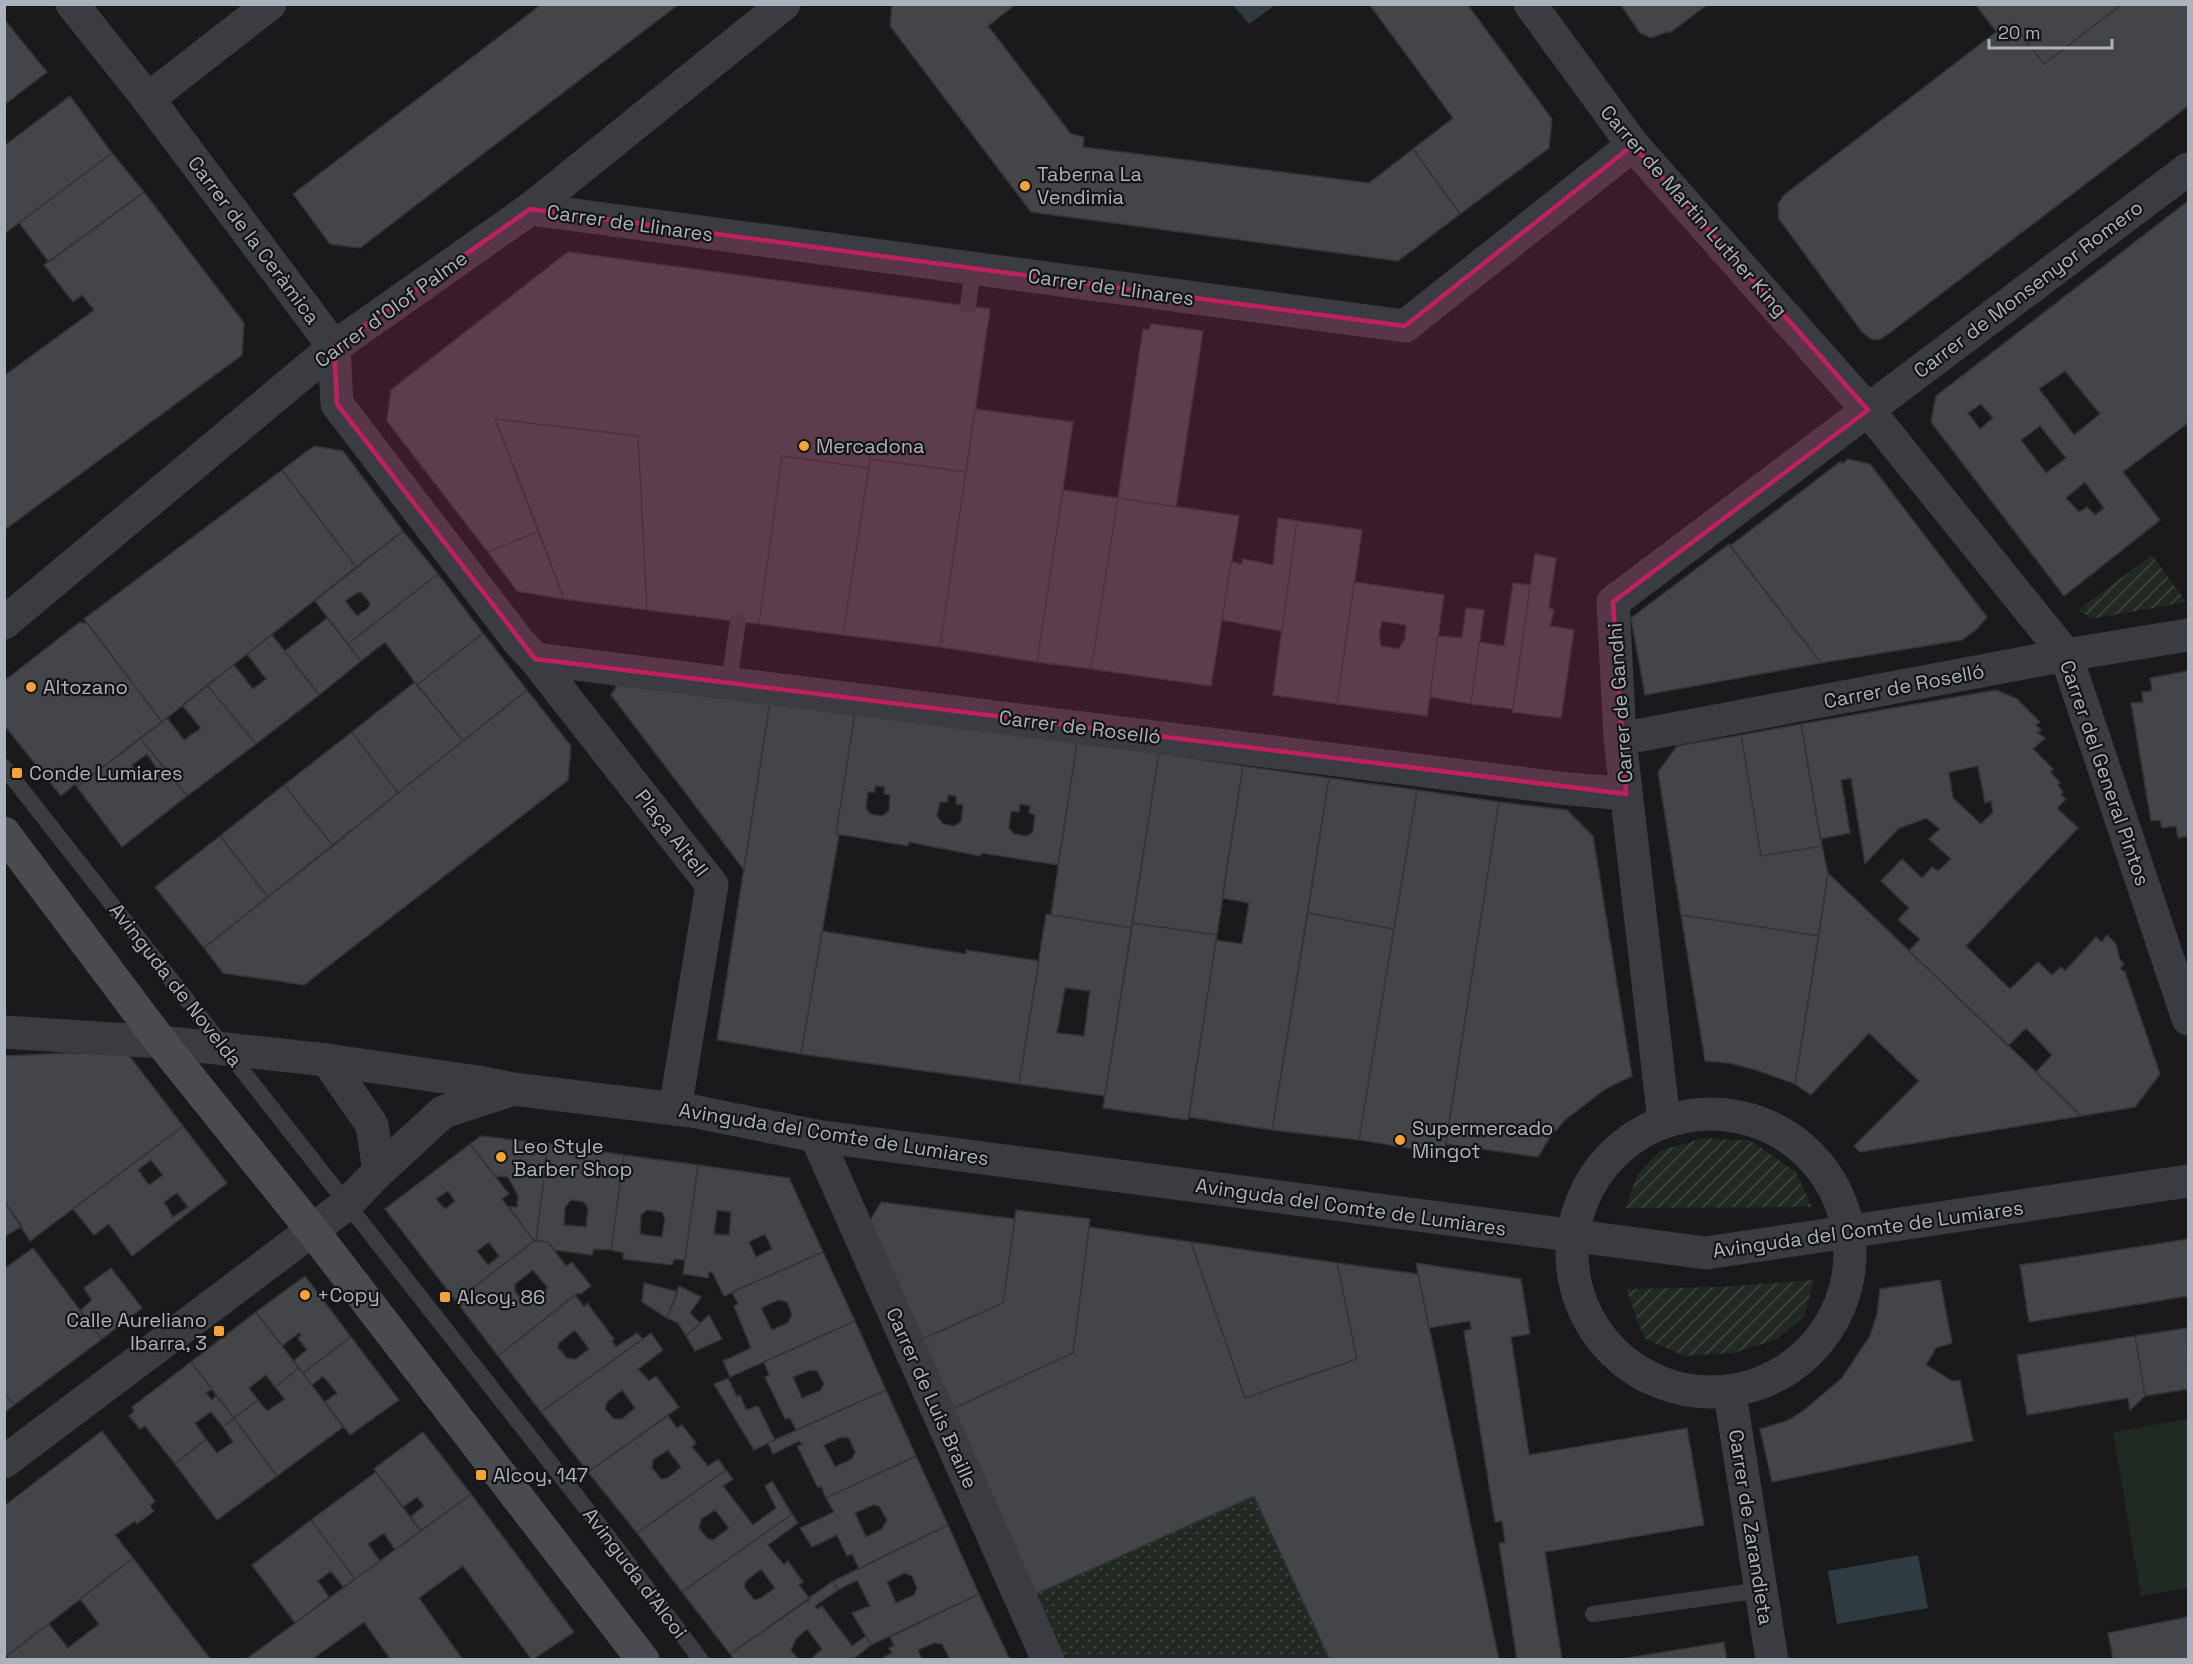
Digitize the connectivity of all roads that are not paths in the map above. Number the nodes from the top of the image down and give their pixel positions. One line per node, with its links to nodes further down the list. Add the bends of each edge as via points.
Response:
1 (72, 4): 5 (street, Carrer de la Ceràmica)
2 (270, 4): 5 (street)
3 (784, 4): 8 (street, Carrer d'Olof Palme)
4 (1530, 4): 6 (street, Carrer de Martin Luther King)
5 (148, 99): 11 (street, Carrer de la Ceràmica)
6 (1633, 145): 9 (street, Carrer de Llinares, via 1405,326); 12 (street, Carrer de Martin Luther King)
7 (2188, 169): 12 (street, Carrer de Monsenyor Romero)
8 (530, 209): 9 (street, Carrer de Llinares); 11 (street, Carrer d'Olof Palme)
9 (973, 269): 10 (lane)
10 (968, 306)
11 (334, 347): 14 (street, Carrer d'Olof Palme); 17 (street, via 337,404)
12 (1868, 410): 16 (street, Carrer del General Pintos); 19 (street, Carrer de Gandhi, via 1613,602)
13 (738, 621): 18 (lane)
14 (4, 623)
15 (2188, 635): 16 (street, Carrer de Roselló)
16 (2066, 655): 19 (street, Carrer de Roselló); 23 (street, Carrer del General Pintos)
17 (535, 659): 18 (street, Carrer de Roselló); 29 (street, Plaça Altell, via 712,885)
18 (729, 683): 21 (street, Carrer de Roselló)
19 (1620, 739): 21 (street, Carrer de Gandhi)
20 (4, 767): 26 (lane, Avinguda de Novelda)
21 (1626, 794): 30 (street, Carrer de Gandhi)
22 (4, 833): 25 (main road)
23 (2188, 1019)
24 (4, 1032): 25 (street, Avinguda del Comte de Lumiares)
25 (161, 1042): 26 (street, Avinguda del Comte de Lumiares); 35 (main road)
26 (227, 1049): 27 (street, Avinguda del Comte de Lumiares); 34 (lane, Avinguda de Novelda)
27 (327, 1060): 28 (street, Avinguda del Comte de Lumiares); 32 (street, via 372,1125)
28 (513, 1089): 29 (street, Avinguda del Comte de Lumiares); 32 (street, Avinguda del Comte de Lumiares, via 443,1112)
29 (675, 1109): 31 (street, Avinguda del Comte de Lumiares)
30 (1664, 1121): 36 (street, via 1705,1113 1746,1117 1784,1133 1816,1159 1838,1193); 37 (street, via 1630,1139 1602,1166 1582,1200)
31 (816, 1136): 37 (street, Avinguda del Comte de Lumiares); 44 (street, Carrer de Luis Braille)
32 (379, 1171): 34 (street, Avinguda del Comte de Lumiares)
33 (2188, 1181): 36 (street, Avinguda del Comte de Lumiares)
34 (347, 1204): 35 (street, Avinguda del Comte de Lumiares); 43 (lane, Avinguda d'Alcoi)
35 (312, 1230): 39 (street, Avinguda del Comte de Lumiares); 42 (main road)
36 (1850, 1233): 37 (street, Avinguda del Comte de Lumiares, via 1706,1253); 38 (street, via 1846,1288 1836,1316 1812,1350 1777,1376)
37 (1572, 1237): 38 (street, via 1573,1274 1584,1310 1603,1341 1630,1366 1664,1384)
38 (1730, 1394): 40 (street, Carrer de Zarandieta)
39 (4, 1462)
40 (1761, 1590): 41 (lane); 45 (street, Carrer de Zarandieta)
41 (1593, 1614)
42 (643, 1659)
43 (701, 1659)
44 (1048, 1659)
45 (1772, 1659)

